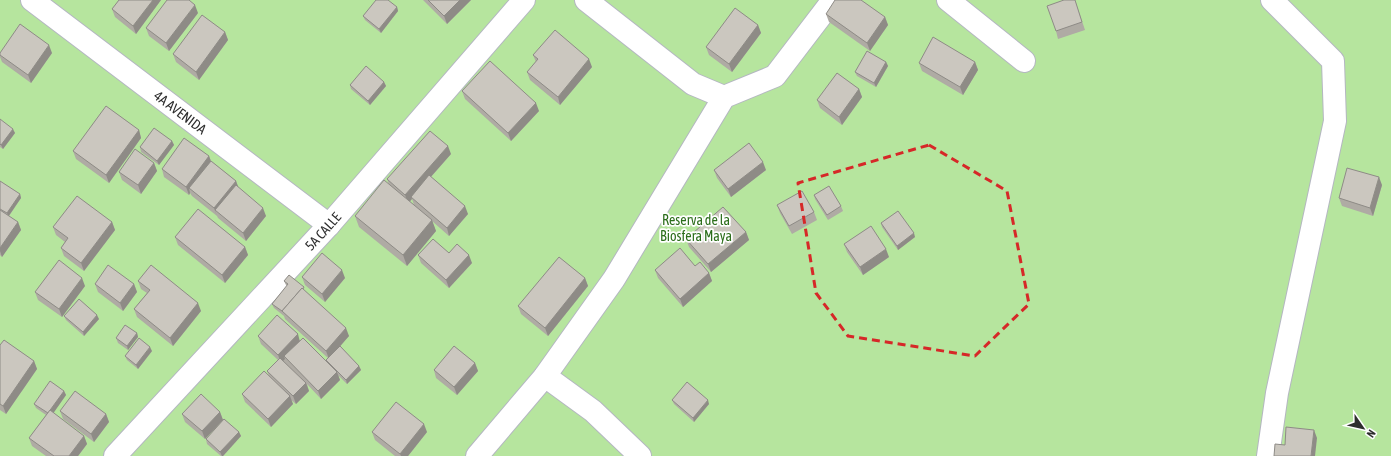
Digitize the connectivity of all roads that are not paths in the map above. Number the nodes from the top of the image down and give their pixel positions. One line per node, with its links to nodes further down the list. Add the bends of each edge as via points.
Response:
1 (32, 0): 9 (street, 4A AVENIDA)
2 (524, 0): 9 (street, 5A CALLE)
3 (586, 0): 8 (street, via 693,84)
4 (833, 0): 8 (street, via 775,76)
5 (948, 0): 7 (street)
6 (1272, 0): 14 (street, via 1333,61 1335,121 1277,393)
7 (1024, 61)
8 (724, 97): 10 (street, via 614,279)
9 (329, 225): 11 (street, 5A CALLE)
10 (545, 376): 12 (street); 13 (street, via 593,411)
11 (115, 456)
12 (477, 456)
13 (640, 456)
14 (1268, 456)

